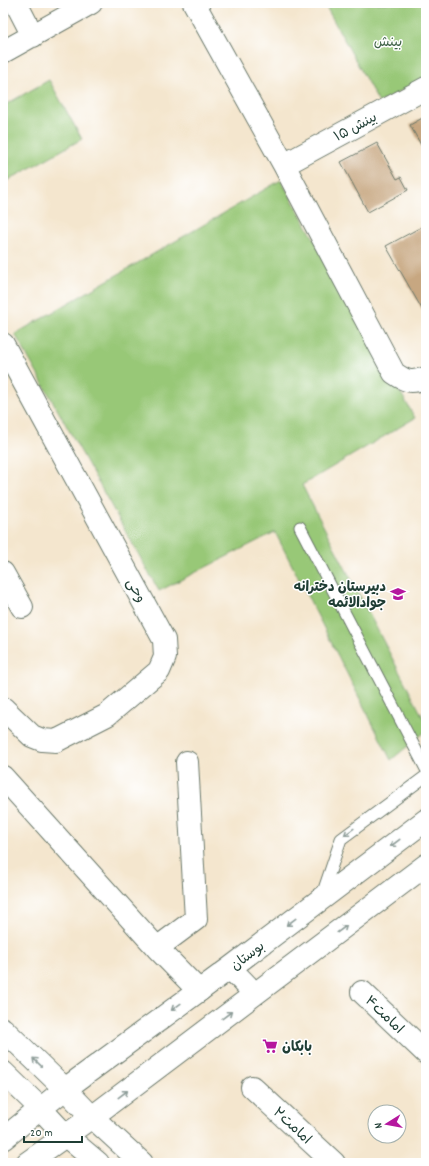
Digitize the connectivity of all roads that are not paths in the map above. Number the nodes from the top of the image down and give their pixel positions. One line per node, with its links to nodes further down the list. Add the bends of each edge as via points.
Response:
1 (16, 3): 4 (street)
2 (91, 3): 4 (street)
3 (194, 3): 7 (street)
4 (33, 36): 5 (street)
5 (3, 52)
6 (426, 88): 7 (street, بینش ۱۵)
7 (284, 165): 9 (street, via 394,372 404,380 415,382)
8 (3, 344): 13 (street, وحی, via 164,640 165,657 159,671 107,715 56,741 32,736)
9 (426, 378)
10 (300, 527): 15 (lane)
11 (3, 573): 12 (street)
12 (22, 607)
13 (3, 708)
14 (188, 762): 21 (street, via 196,920)
15 (426, 769)
16 (426, 776): 20 (lane, one-way to 20, via 341,838)
17 (3, 777): 21 (street)
18 (426, 820): 20 (street, بوستان, one-way to 20)
19 (426, 865): 25 (street, one-way to 19)
20 (320, 900): 22 (street, بوستان, one-way to 22)
21 (157, 948): 23 (street)
22 (230, 968): 23 (street, بوستان); 25 (street)
23 (199, 991): 30 (street, بوستان, one-way to 30)
24 (362, 992): 27 (street, امامت۴)
25 (255, 994): 32 (street, one-way to 25)
26 (3, 1029): 30 (street, one-way to 26)
27 (426, 1053)
28 (3, 1072): 31 (street)
29 (252, 1087): 38 (street, امامت۲)
30 (66, 1089): 31 (street, بوستان); 32 (street)
31 (40, 1108): 33 (street); 34 (street, بوستان)
32 (92, 1117): 33 (street); 37 (street)
33 (66, 1136): 35 (street); 36 (street)
34 (3, 1139)
35 (27, 1163)
36 (98, 1163)
37 (142, 1163)
38 (334, 1163)

